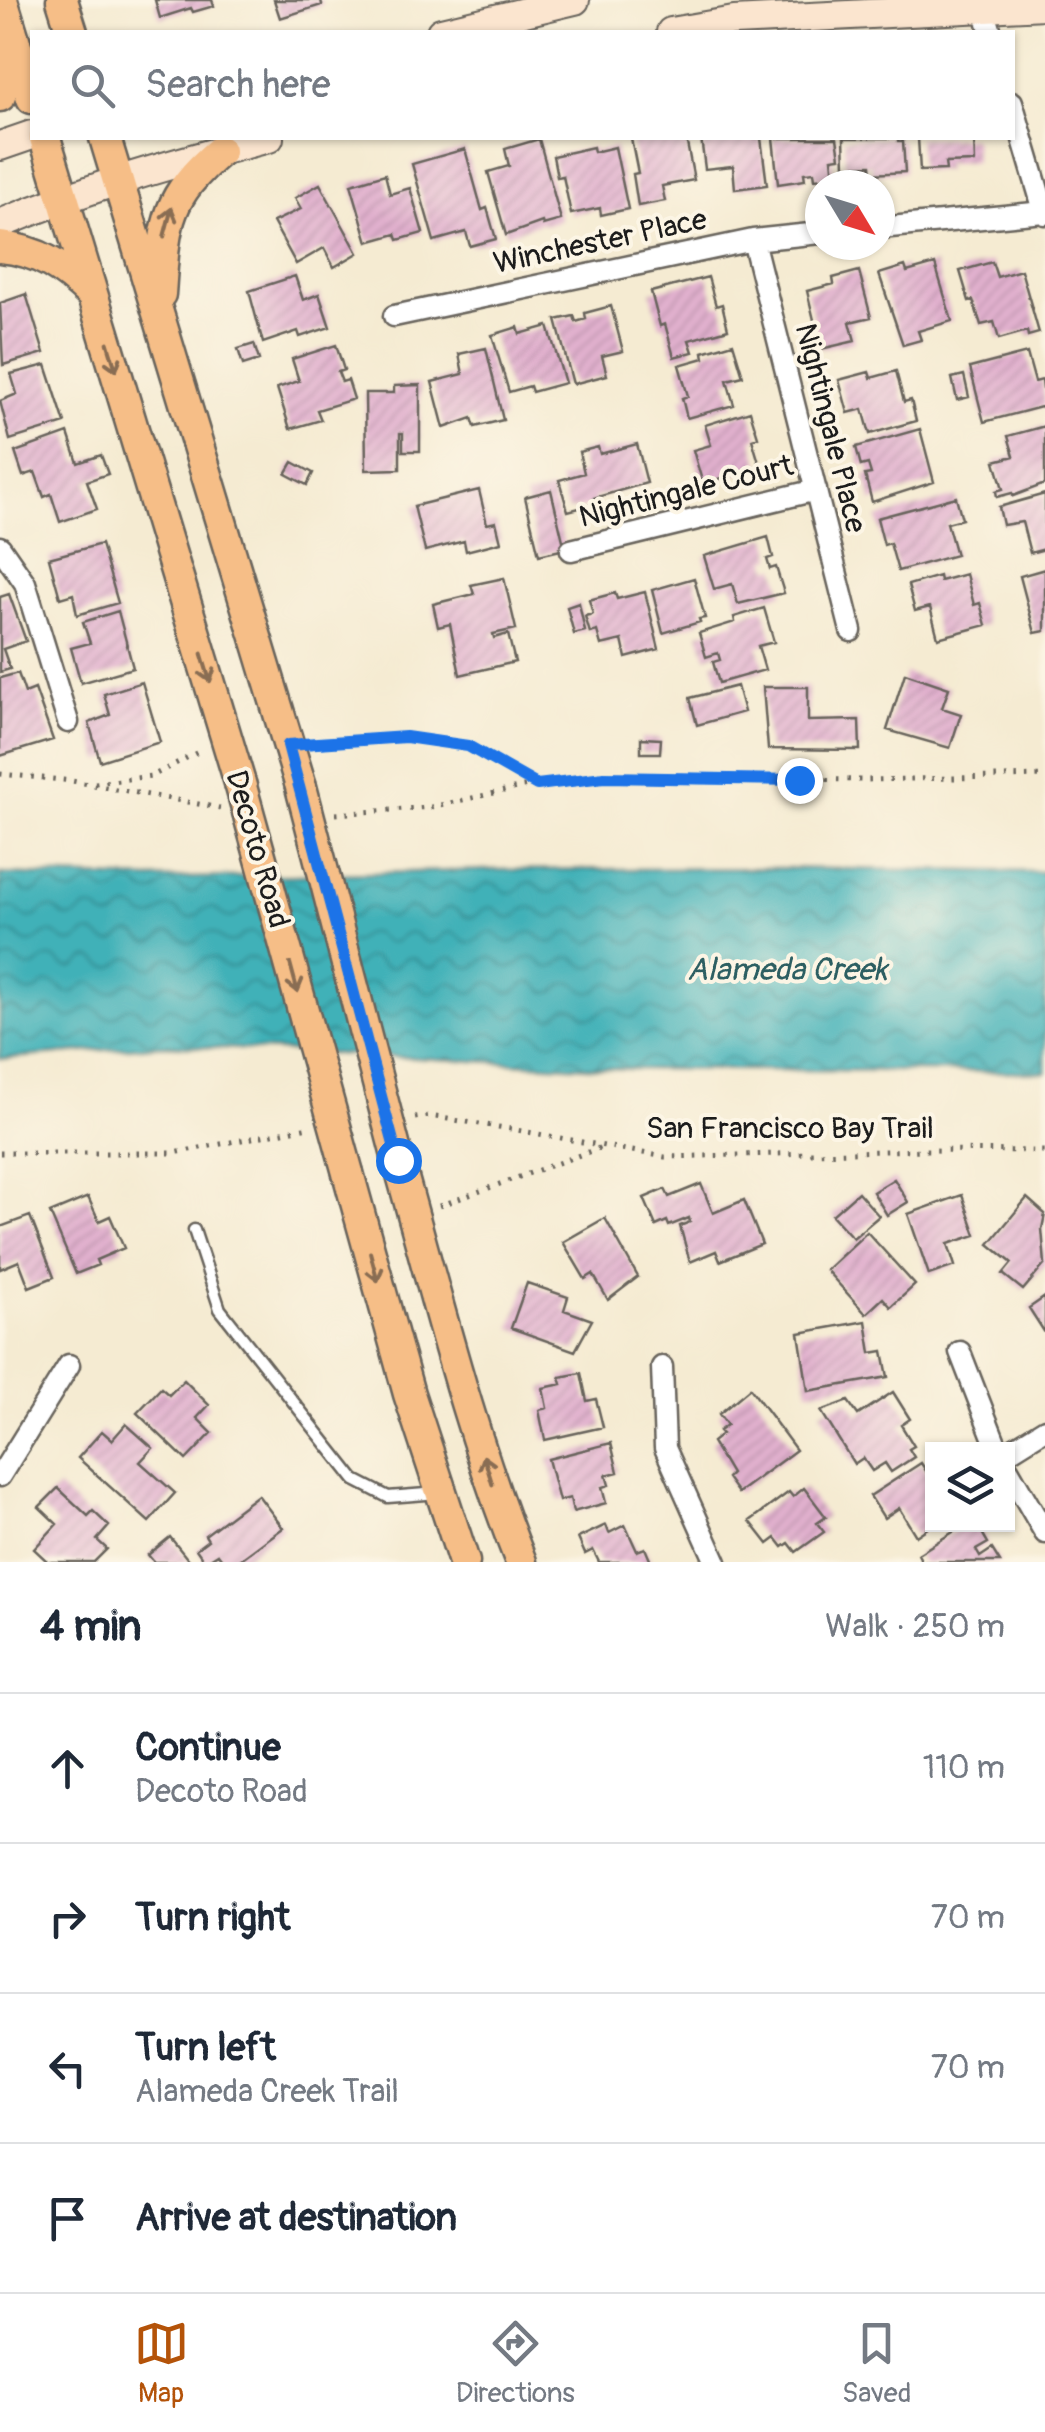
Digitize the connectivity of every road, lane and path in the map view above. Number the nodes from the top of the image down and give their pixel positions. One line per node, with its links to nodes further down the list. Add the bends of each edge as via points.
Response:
1 (62, 0): 6 (main road)
2 (575, 0): 7 (main road)
3 (1045, 5): 5 (main road)
4 (5, 11): 9 (main road); 10 (main road)
5 (985, 13): 8 (main road, via 734,21)
6 (72, 30)
7 (449, 30)
8 (682, 30)
9 (30, 92)
10 (0, 96)
11 (1015, 112): 20 (street)
12 (30, 135): 16 (main road)
13 (46, 140): 19 (main road, Decoto Road)
14 (106, 140): 18 (main road, Decoto Road)
15 (261, 140): 17 (main road)
16 (0, 146)
17 (220, 151): 18 (main road); 27 (main road, one-way to 17, via 173,204)
18 (118, 179): 19 (main road); 27 (main road, Decoto Road)
19 (63, 197): 21 (main road); 26 (main road, Decoto Road)
20 (1045, 213): 22 (street)
21 (0, 224)
22 (895, 227)
23 (805, 235): 24 (street, Winchester Place)
24 (753, 240): 28 (street, Winchester Place); 29 (street, Nightingale Place)
25 (0, 246): 26 (main road, via 64,267)
26 (94, 297): 34 (main road, Decoto Road, one-way to 34)
27 (158, 312): 35 (main road, Decoto Road)
28 (394, 316)
29 (816, 490): 31 (street, Nightingale Court); 32 (street, Nightingale Place)
30 (0, 548): 33 (street, via 25,583)
31 (571, 550)
32 (852, 631)
33 (68, 722)
34 (226, 737): 36 (path, via 152,776 88,784); 53 (main road, Decoto Road, one-way to 53, bridge)
35 (288, 745): 37 (path, via 406,737 468,746 537,785 604,777); 43 (main road, Decoto Road, bridge)
36 (0, 774)
37 (1045, 776)
38 (410, 1118): 40 (path, San Francisco Bay Trail)
39 (314, 1127): 42 (path, via 174,1153)
40 (605, 1146): 41 (path, San Francisco Bay Trail, via 666,1157); 43 (path)
41 (1045, 1151)
42 (0, 1153)
43 (414, 1216): 56 (main road, Decoto Road, one-way to 43, via 458,1376)
44 (194, 1230): 53 (lane, via 220,1308 355,1480 388,1498)
45 (960, 1352): 49 (street)
46 (69, 1365): 51 (street)
47 (662, 1367): 57 (street, via 665,1448)
48 (1045, 1429): 50 (street)
49 (995, 1442)
50 (1015, 1448)
51 (0, 1476)
52 (1015, 1481): 54 (street)
53 (440, 1493): 55 (main road, Decoto Road)
54 (1045, 1533)
55 (464, 1562)
56 (521, 1562)
57 (716, 1562)

